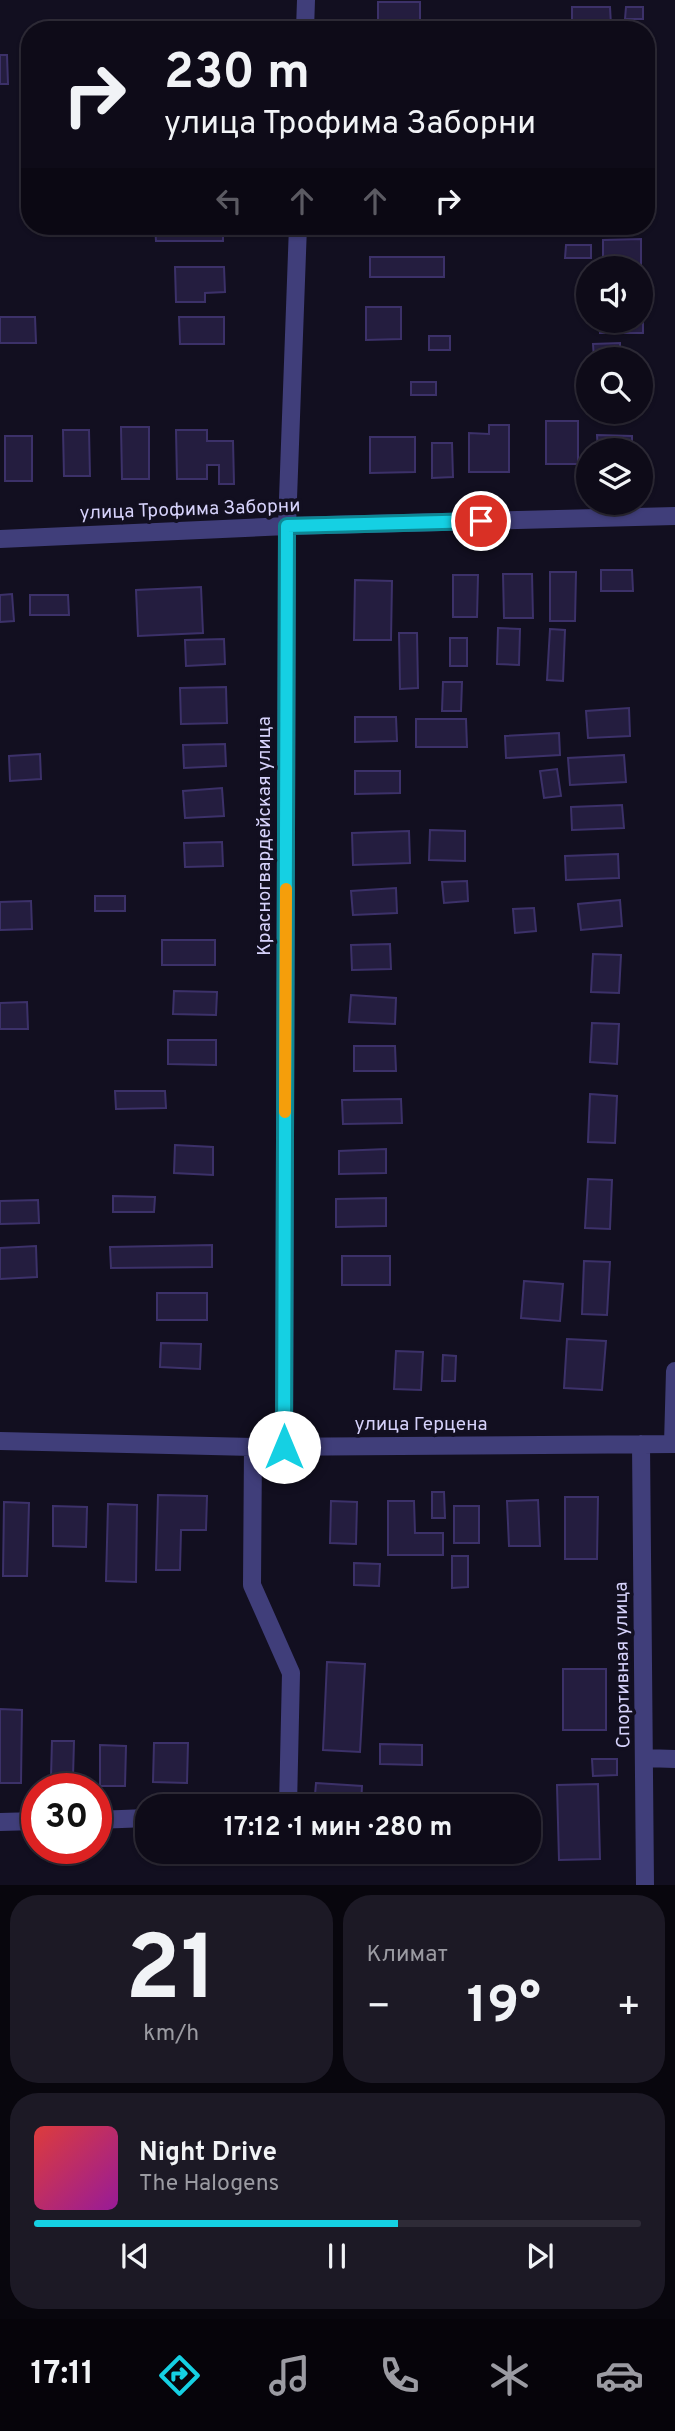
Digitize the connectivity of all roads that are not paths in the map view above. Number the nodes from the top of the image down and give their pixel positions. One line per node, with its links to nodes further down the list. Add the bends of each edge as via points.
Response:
1 (306, 0): 2 (street)
2 (305, 21)
3 (298, 235): 5 (street, Красногвардейская улица)
4 (675, 516): 5 (street, улица Трофима Заборни)
5 (287, 526): 6 (street, улица Трофима Заборни); 12 (street, Красногвардейская улица)
6 (0, 539)
7 (675, 1371): 10 (street)
8 (0, 1441): 11 (street, улица Герцена)
9 (641, 1444): 10 (street, улица Герцена); 12 (street, улица Герцена); 13 (street, Спортивная улица)
10 (674, 1444)
11 (253, 1447): 12 (street, улица Герцена); 15 (street, via 252,1585 291,1673)
12 (284, 1447)
13 (645, 1758): 14 (street); 20 (street, Спортивная улица)
14 (675, 1759)
15 (288, 1794)
16 (135, 1818): 17 (street)
17 (112, 1819)
18 (21, 1821): 19 (street)
19 (0, 1822)
20 (645, 1885)

